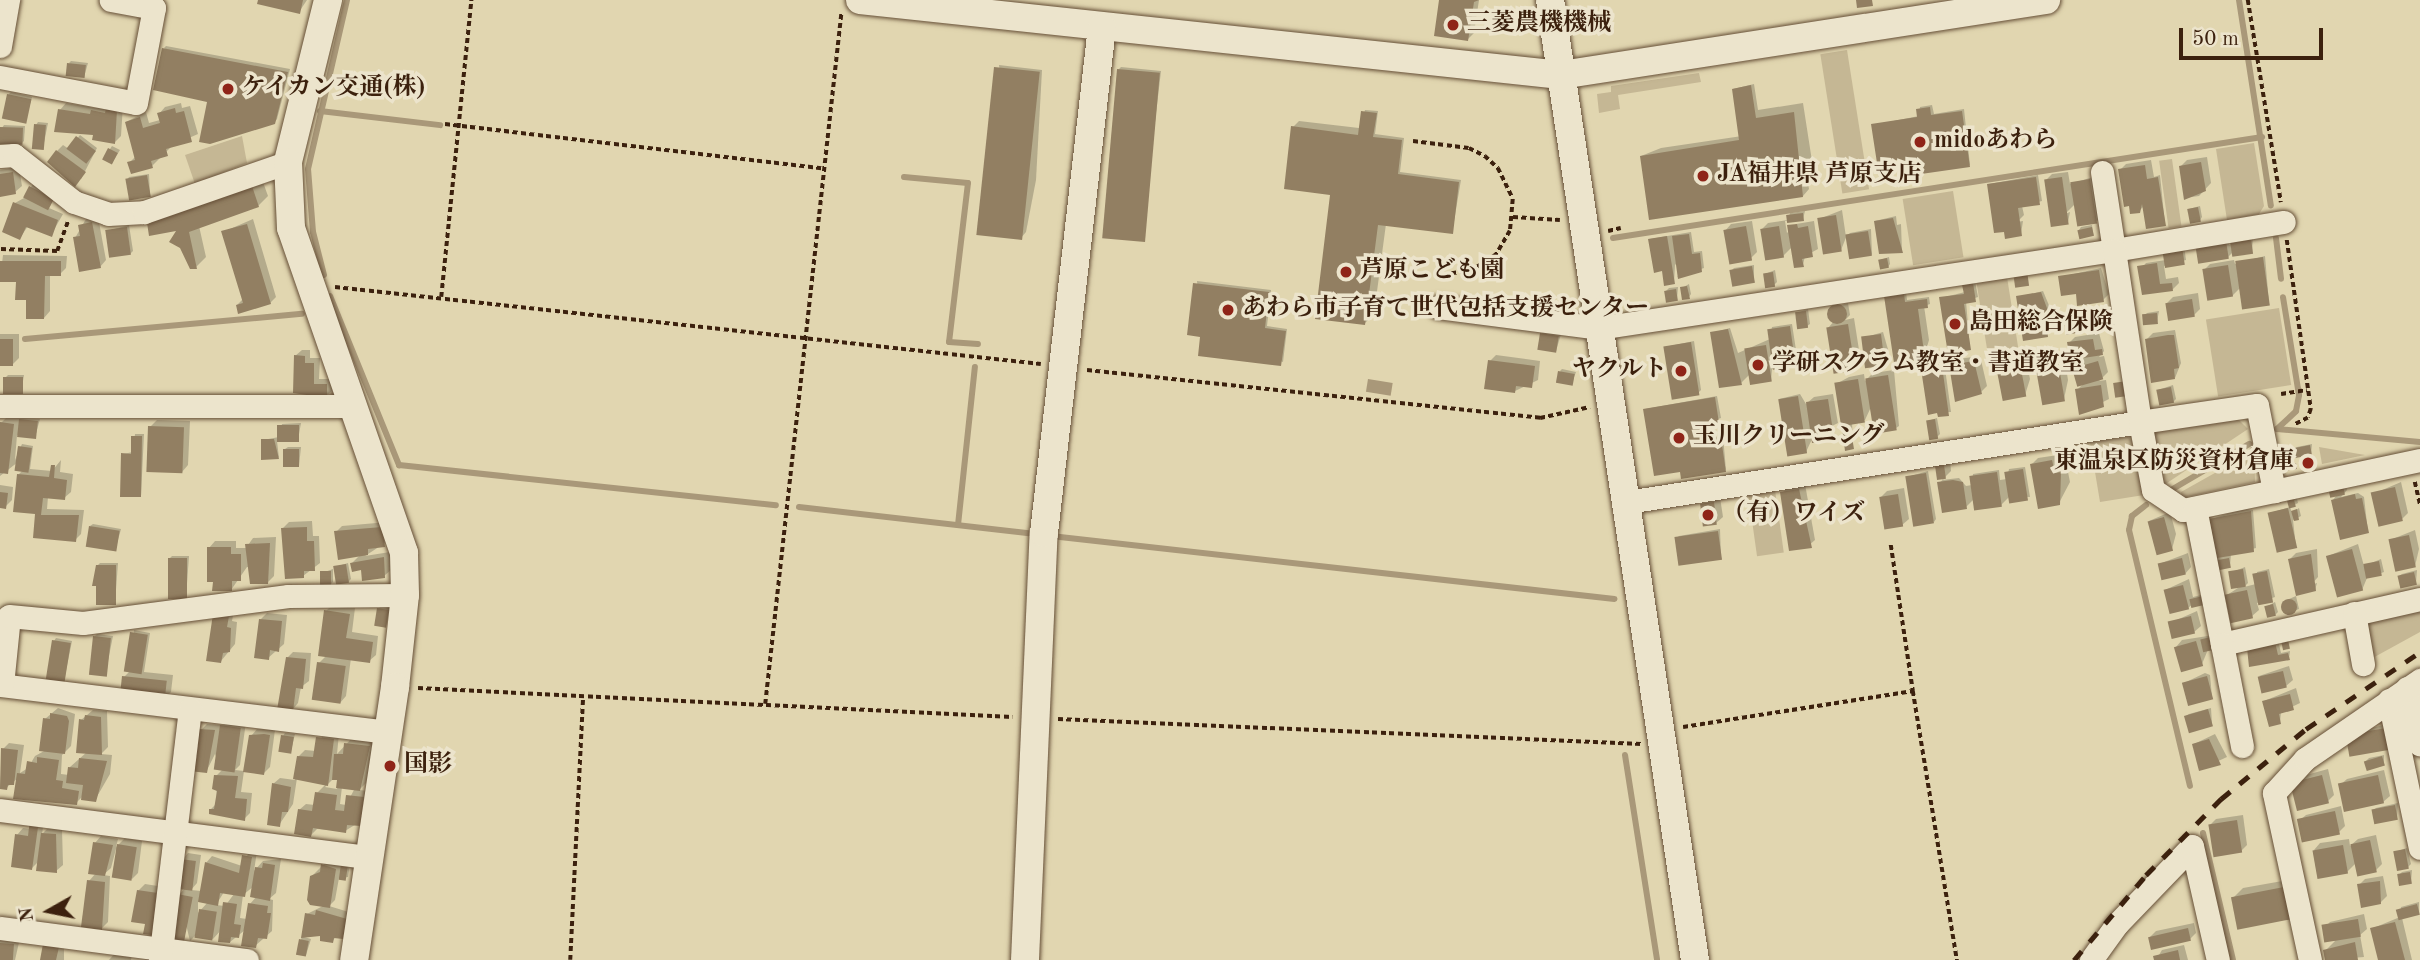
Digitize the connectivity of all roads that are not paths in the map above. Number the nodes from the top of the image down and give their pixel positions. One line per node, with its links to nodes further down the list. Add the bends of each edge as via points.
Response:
1 (8, 0): 8 (street)
2 (111, 0): 10 (street, via 154,8 136,103)
3 (328, 0): 12 (street)
4 (860, 0): 7 (street)
5 (1550, 0): 9 (street)
6 (2046, 0): 9 (street)
7 (1102, 27): 9 (street); 45 (street, via 1044,533)
8 (0, 46)
9 (1561, 75): 17 (street, via 1595,226)
10 (0, 77)
11 (0, 156): 12 (street, via 14,155 74,202 108,214 144,212)
12 (288, 162): 19 (street, via 291,228)
13 (2102, 172): 15 (street)
14 (2284, 222): 15 (street)
15 (2114, 250): 17 (street); 20 (street)
16 (1438, 307): 17 (street)
17 (1599, 328): 23 (street)
18 (0, 405): 19 (street)
19 (354, 407): 25 (street, via 404,553)
20 (2140, 422): 22 (street, via 2257,405); 23 (street); 24 (street, via 2153,490 2169,505)
21 (2420, 460): 22 (street)
22 (2274, 491): 24 (street)
23 (1627, 502): 46 (street)
24 (2194, 508): 28 (street)
25 (405, 595): 30 (street, via 289,596 83,623 9,616); 33 (street)
26 (2420, 599): 27 (street)
27 (2354, 613): 28 (street); 29 (street)
28 (2222, 644): 35 (street)
29 (2363, 664)
30 (1, 685): 32 (street)
31 (2405, 689): 34 (street); 36 (street); 49 (street, via 2305,760 2274,793)
32 (190, 709): 33 (street); 38 (street)
33 (389, 732): 40 (street)
34 (2420, 745)
35 (2242, 746)
36 (2412, 773): 39 (street)
37 (0, 810): 38 (street)
38 (174, 831): 40 (street); 42 (street)
39 (2420, 848)
40 (368, 857): 44 (street)
41 (0, 928): 42 (street)
42 (161, 954): 43 (street)
43 (247, 960)
44 (354, 960)
45 (1025, 960)
46 (1695, 960)
47 (2091, 960): 48 (street, via 2117,924 2192,846)
48 (2218, 960)
49 (2310, 960)

